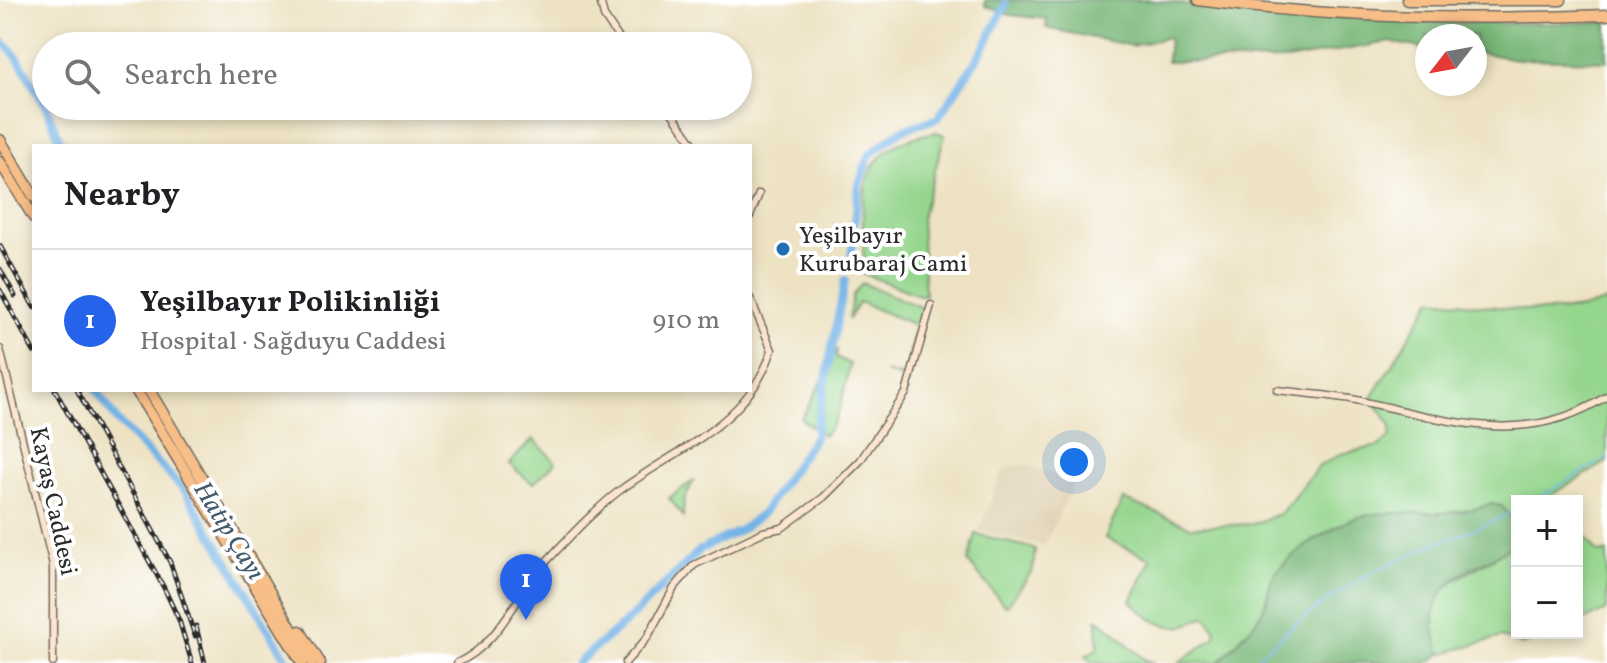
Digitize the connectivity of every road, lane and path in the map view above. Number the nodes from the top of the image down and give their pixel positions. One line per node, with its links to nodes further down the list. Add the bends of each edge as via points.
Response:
1 (600, 0): 6 (street)
2 (1198, 0): 5 (highway, via 1379,15)
3 (1407, 0): 4 (highway)
4 (1561, 0)
5 (1607, 15)
6 (615, 32)
7 (677, 120): 10 (street)
8 (0, 131): 13 (highway)
9 (0, 140): 14 (highway)
10 (694, 144)
11 (0, 162): 17 (highway)
12 (0, 174): 18 (highway)
13 (32, 185)
14 (32, 194)
15 (752, 201): 16 (street, via 759,194)
16 (752, 211)
17 (32, 215)
18 (32, 226)
19 (752, 303): 26 (street, via 772,350)
20 (931, 305): 35 (street, via 906,393 860,461 782,528 694,565)
21 (0, 349): 29 (street, Kayaş Caddesi, via 53,565)
22 (1277, 390): 27 (street, via 1499,429 1560,420)
23 (137, 392): 28 (highway)
24 (150, 392): 28 (highway)
25 (752, 392): 34 (street, via 703,438 607,502 542,567 491,637)
26 (752, 392)
27 (1607, 396)
28 (214, 507): 30 (highway, via 228,550); 31 (highway); 32 (highway); 33 (highway, via 254,554)
29 (53, 663)
30 (296, 663)
31 (302, 663)
32 (312, 663)
33 (320, 663)
34 (457, 663)
35 (625, 663)

